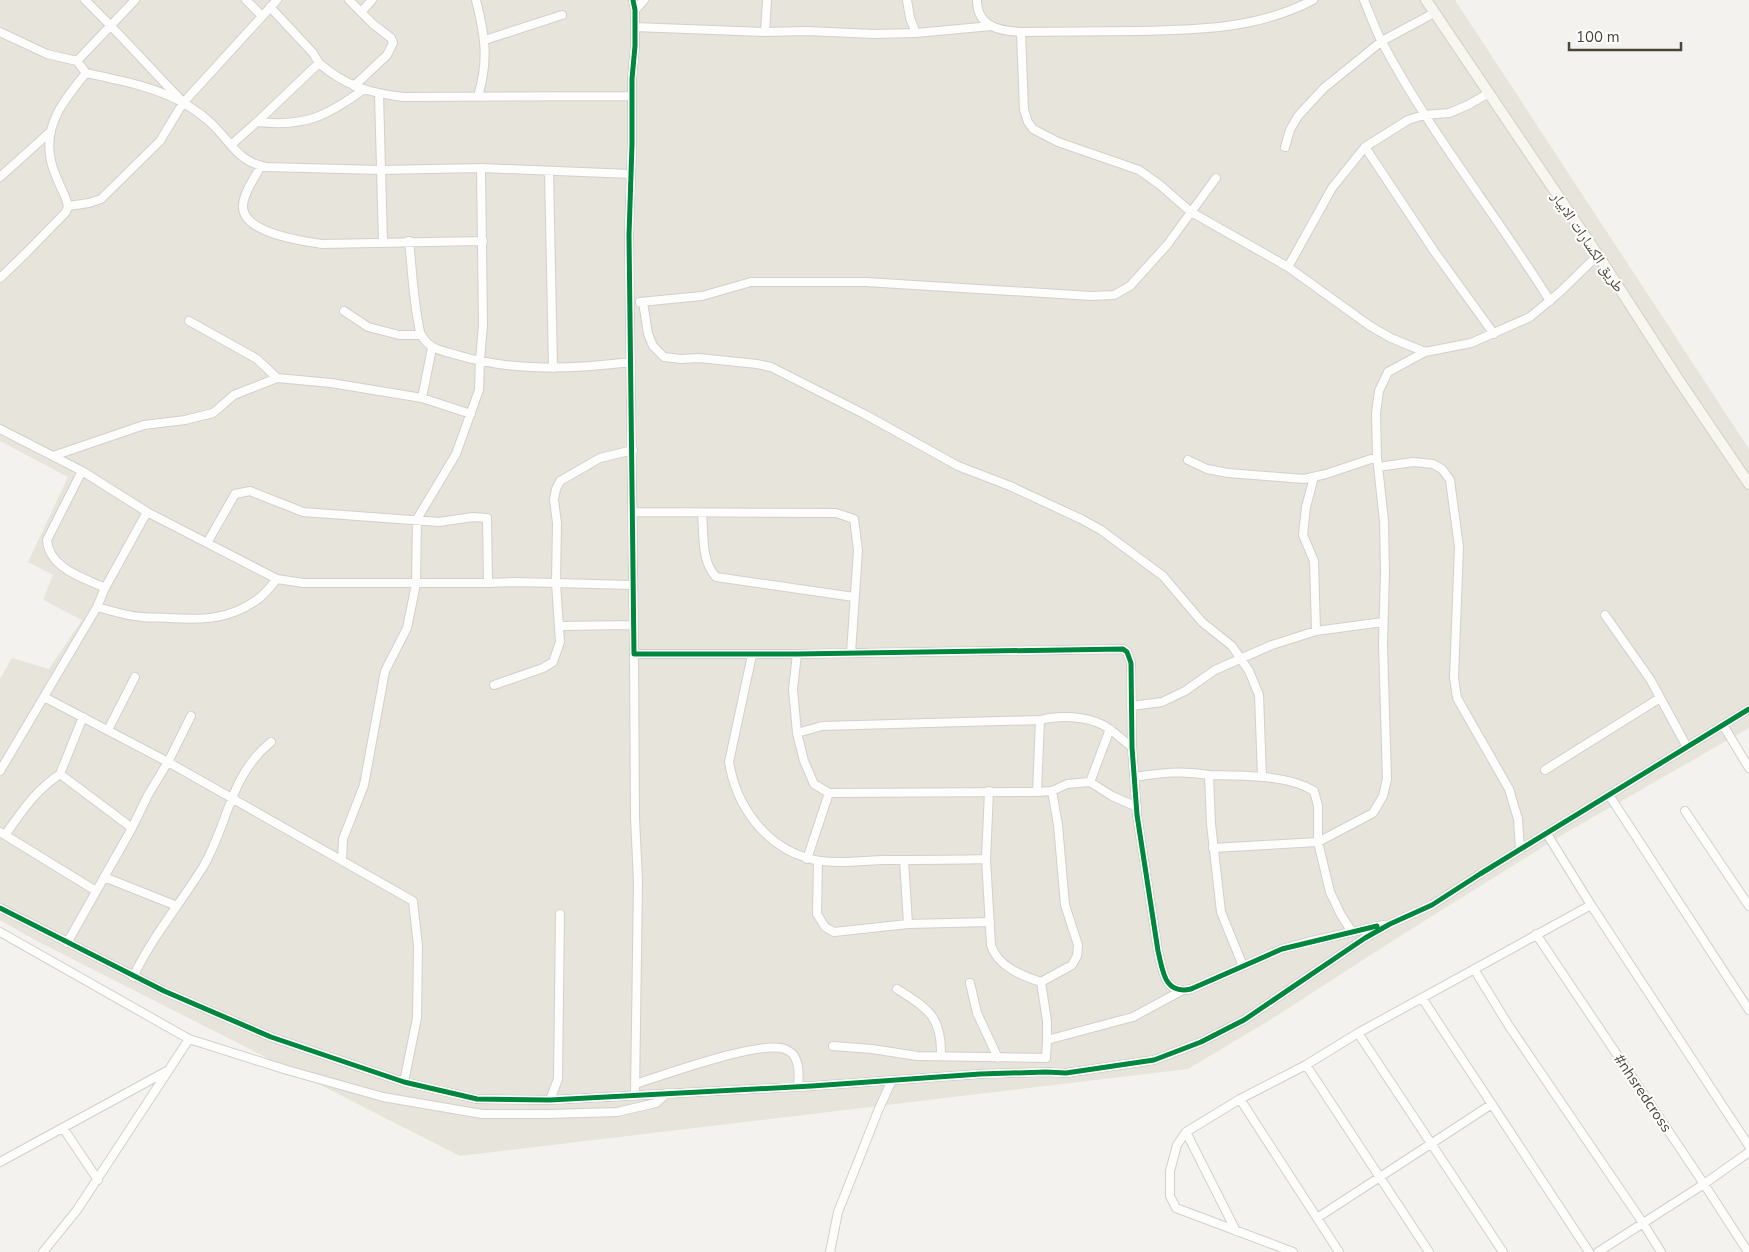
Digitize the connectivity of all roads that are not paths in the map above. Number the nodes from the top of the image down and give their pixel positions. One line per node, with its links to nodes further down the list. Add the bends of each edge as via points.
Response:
1 (85, 0): 22 (street)
2 (136, 0): 22 (street)
3 (246, 0): 21 (street)
4 (277, 0): 16 (street)
5 (349, 0): 18 (street)
6 (372, 0): 18 (street)
7 (477, 0): 29 (street)
8 (633, 0): 17 (street)
9 (644, 0): 17 (street)
10 (767, 0): 26 (street)
11 (907, 0): 28 (street)
12 (977, 0): 24 (street, via 982,18)
13 (1313, 0): 27 (street, via 1269,18 1227,27)
14 (1364, 0): 30 (street)
15 (1426, 0): 19 (street, طريق الكسارات الابيار)
16 (270, 7): 21 (street); 32 (street)
17 (635, 10): 23 (street)
18 (361, 12): 34 (street, via 393,43 387,55)
19 (1434, 13): 30 (street); 36 (street, طريق الكسارات الابيار)
20 (562, 15): 29 (street)
21 (262, 16): 40 (street)
22 (111, 25): 31 (street); 40 (street)
23 (635, 26): 26 (street); 39 (street)
24 (991, 26): 27 (street, via 1005,32); 28 (street)
25 (0, 32): 31 (street, via 47,54)
26 (765, 32): 28 (street)
27 (1021, 32): 55 (street, via 1024,110 1033,129 1058,142 1139,170)
28 (916, 33)
29 (486, 40): 38 (street)
30 (1382, 41): 41 (street); 45 (street, via 1312,99 1290,130)
31 (78, 61): 33 (street)
32 (319, 63): 34 (street, via 343,82); 42 (street)
33 (86, 73): 40 (street, via 142,85); 43 (street, via 63,102)
34 (354, 86): 35 (street)
35 (364, 89): 37 (street); 42 (street, via 321,116 285,124)
36 (1489, 93): 41 (street, via 1449,113); 59 (street, طريق الكسارات الابيار)
37 (379, 94): 38 (street, via 403,97); 49 (street)
38 (478, 96): 39 (street)
39 (632, 96): 51 (street)
40 (183, 102): 44 (street, via 212,124); 54 (street, via 160,141 101,199)
41 (1424, 115): 46 (street, via 1408,120); 62 (street)
42 (257, 122): 44 (street)
43 (49, 133): 52 (street); 54 (street, via 50,157)
44 (231, 145): 47 (street, via 242,158)
45 (1285, 147)
46 (1365, 147): 60 (street, via 1332,188); 67 (street)
47 (261, 166): 49 (street); 57 (street, via 243,203 247,217 260,228 276,235 322,244)
48 (481, 168): 49 (street); 50 (street); 56 (street)
49 (380, 170): 57 (street)
50 (549, 171): 51 (street); 73 (street)
51 (631, 174): 64 (street)
52 (0, 177)
53 (1216, 178): 55 (street)
54 (68, 206): 61 (street, via 66,212)
55 (1191, 212): 60 (street); 63 (street, via 1168,245 1130,286 1114,295 866,282 751,282 702,296)
56 (483, 240): 58 (street); 71 (street)
57 (383, 242): 58 (street)
58 (409, 242): 68 (street)
59 (1598, 255): 62 (street); 85 (street, طريق الكسارات الابيار)
60 (1288, 267): 70 (street, via 1370,326)
61 (0, 278)
62 (1550, 301): 67 (street, via 1530,317)
63 (643, 302): 64 (street); 108 (street, via 648,334 657,352 664,357 770,367 958,466 1010,486 1101,530 1163,576 1202,622 1232,646)
64 (631, 303): 72 (street)
65 (344, 311): 68 (street, via 368,327 399,335)
66 (190, 321): 74 (street, via 258,359)
67 (1494, 334): 70 (street, via 1471,343)
68 (421, 335): 69 (street)
69 (432, 348): 71 (street); 75 (street)
70 (1425, 352): 80 (street, via 1388,372 1382,384 1376,413)
71 (480, 360): 73 (street); 76 (street, via 479,390)
72 (631, 362): 73 (street); 78 (street)
73 (553, 368)
74 (276, 378): 75 (street); 79 (street, via 234,395 213,413 144,425)
75 (422, 398): 76 (street)
76 (470, 414): 89 (street, via 456,454)
77 (0, 428): 79 (street)
78 (633, 450): 87 (street); 93 (street, via 600,458 560,482 554,500)
79 (53, 456): 83 (street)
80 (1377, 458): 82 (street); 84 (street)
81 (1188, 460): 84 (street, via 1207,469 1228,472 1304,479)
82 (1378, 467): 100 (street, via 1384,521); 147 (street, via 1412,462 1433,464 1442,469 1450,480 1459,547 1454,678 1457,698 1509,789 1518,819)
83 (82, 471): 86 (street); 96 (street, via 47,540 48,551 60,566)
84 (1314, 477): 103 (street, via 1303,535 1314,561)
85 (1749, 484)
86 (147, 512): 90 (street); 96 (street)
87 (632, 512): 88 (street); 95 (street)
88 (702, 513): 97 (street, via 706,563 716,577); 97 (street, via 836,513 854,519 858,550)
89 (417, 519): 90 (street, via 303,512 250,491 235,494); 92 (street, via 439,522 487,518); 94 (street)
90 (207, 543): 91 (street)
91 (276, 580): 94 (street); 98 (street, via 251,603 234,613 212,618 142,618)
92 (488, 583): 93 (street); 94 (street)
93 (556, 583): 95 (street); 102 (street)
94 (416, 584): 152 (street, via 407,628 384,671 364,785 343,839)
95 (632, 585): 101 (street)
96 (105, 588): 98 (street)
97 (854, 597): 104 (street)
98 (97, 607): 111 (street)
99 (1605, 615): 112 (street)
100 (1383, 622): 103 (street); 145 (street, via 1387,779 1383,796 1373,813)
101 (633, 625): 102 (street); 105 (street)
102 (559, 626): 110 (street, via 560,642 553,662)
103 (1316, 631): 108 (street)
104 (851, 653): 107 (street); 113 (street, via 1123,649 1131,664)
105 (634, 654): 106 (street); 188 (street, via 638,881)
106 (752, 654): 107 (street); 148 (street, via 731,748 731,778 738,797 756,824 782,848)
107 (797, 654): 121 (street, via 793,689)
108 (1241, 659): 113 (street, via 1215,670 1162,702); 131 (street, via 1259,695)
109 (136, 677): 120 (street)
110 (494, 685)
111 (44, 697): 116 (street); 128 (street)
112 (1660, 698): 124 (street); 127 (street)
113 (1131, 706): 123 (street)
114 (1749, 709): 118 (street)
115 (191, 716): 125 (street)
116 (83, 717): 120 (street); 129 (street)
117 (1040, 720): 119 (street, via 1078,718 1092,720); 121 (street, via 822,726); 136 (street)
118 (1722, 725): 124 (street); 126 (street)
119 (1110, 729): 123 (street); 133 (street)
120 (108, 730): 125 (street)
121 (797, 733): 137 (street, via 814,784)
122 (271, 742): 139 (street, via 248,764)
123 (1132, 747): 132 (street)
124 (1686, 747): 138 (street)
125 (168, 762): 139 (street); 142 (street)
126 (1749, 768)
127 (1545, 770)
128 (0, 771)
129 (60, 774): 142 (street); 143 (street, via 44,784)
130 (1209, 775): 131 (street); 132 (street, via 1167,772); 146 (street)
131 (1262, 776): 145 (street, via 1305,785 1314,791 1318,806)
132 (1134, 777): 140 (street)
133 (1090, 782): 135 (street, via 1067,784); 140 (street)
134 (989, 791): 136 (street); 137 (street); 149 (street)
135 (1052, 791): 136 (street); 170 (street, via 1065,905 1078,945 1078,956 1072,965)
136 (1037, 792)
137 (829, 794): 148 (street)
138 (1609, 795): 144 (street); 175 (street)
139 (231, 798): 152 (street); 156 (street, via 203,866)
140 (1137, 807): 173 (street, via 1162,971 1168,983)
141 (1686, 811): 157 (street)
142 (132, 828): 153 (street)
143 (3, 834): 154 (street)
144 (1547, 834): 147 (street); 155 (street)
145 (1318, 842): 146 (street); 164 (street, via 1330,892)
146 (1213, 848): 167 (street, via 1221,912)
147 (1520, 849): 162 (street, via 1432,905)
148 (807, 858): 150 (street)
149 (986, 859): 151 (street); 160 (street)
150 (818, 860): 151 (street); 161 (street, via 817,914 825,927 834,932)
151 (904, 860): 161 (street)
152 (342, 861): 187 (street, via 413,901 418,946 417,1018)
153 (104, 877): 154 (street); 156 (street)
154 (96, 891): 166 (street)
155 (1590, 905): 165 (street); 198 (street)
156 (177, 906): 169 (street)
157 (1749, 906)
158 (0, 908): 166 (street)
159 (560, 914): 193 (street, via 558,1079)
160 (990, 922): 161 (street); 170 (street, via 994,954 1020,975)
161 (908, 924)
162 (1390, 924): 164 (street); 185 (street, via 1244,1020 1201,1042 1154,1060 1066,1073)
163 (0, 932): 177 (street)
164 (1352, 932): 167 (street, via 1282,949)
165 (1536, 934): 168 (street); 203 (street, #nhsredcross)
166 (67, 943): 169 (street)
167 (1242, 966): 173 (street)
168 (1474, 969): 174 (street); 205 (street)
169 (133, 976): 187 (street, via 271,1037)
170 (1041, 982): 178 (street)
171 (970, 983): 181 (street, via 977,1012)
172 (897, 990): 180 (street, via 925,1007 934,1018 941,1038)
173 (1181, 991): 178 (street, via 1133,1017)
174 (1422, 998): 176 (street); 194 (street)
175 (1748, 1004)
176 (1358, 1033): 183 (street); 197 (street)
177 (189, 1039): 184 (street); 190 (street, via 383,1097 482,1114 617,1112 656,1102)
178 (1048, 1040): 182 (street)
179 (833, 1046): 180 (street)
180 (941, 1056): 181 (street)
181 (998, 1058): 182 (street)
182 (1046, 1058): 185 (street)
183 (1306, 1065): 192 (street); 201 (street)
184 (169, 1070): 195 (street); 202 (street)
185 (1046, 1072): 186 (street)
186 (892, 1080): 189 (street); 208 (street, via 838,1212)
187 (404, 1082): 193 (street, via 477,1099)
188 (635, 1084): 189 (street, via 749,1050 772,1048 786,1049 795,1056); 191 (street)
189 (798, 1086): 190 (street)
190 (667, 1093): 191 (street)
191 (635, 1095): 193 (street)
192 (1240, 1099): 196 (street); 204 (street)
193 (550, 1100)
194 (1492, 1104): 197 (street); 213 (street)
195 (63, 1128): 200 (street); 202 (street)
196 (1186, 1132): 206 (street); 206 (street, via 1177,1145 1170,1171 1170,1196 1176,1208)
197 (1431, 1143): 201 (street); 212 (street)
198 (1749, 1146)
199 (1749, 1152): 203 (street)
200 (0, 1162)
201 (1379, 1176): 204 (street); 211 (street)
202 (98, 1180): 207 (street)
203 (1704, 1184): 205 (street); 216 (street, #nhsredcross)
204 (1317, 1218): 210 (street)
205 (1643, 1223): 214 (street); 215 (street)
206 (1236, 1231): 209 (street)
207 (44, 1252)
208 (830, 1252)
209 (1293, 1252)
210 (1339, 1252)
211 (1428, 1252)
212 (1503, 1252)
213 (1589, 1252)
214 (1598, 1252)
215 (1660, 1252)
216 (1748, 1252)

